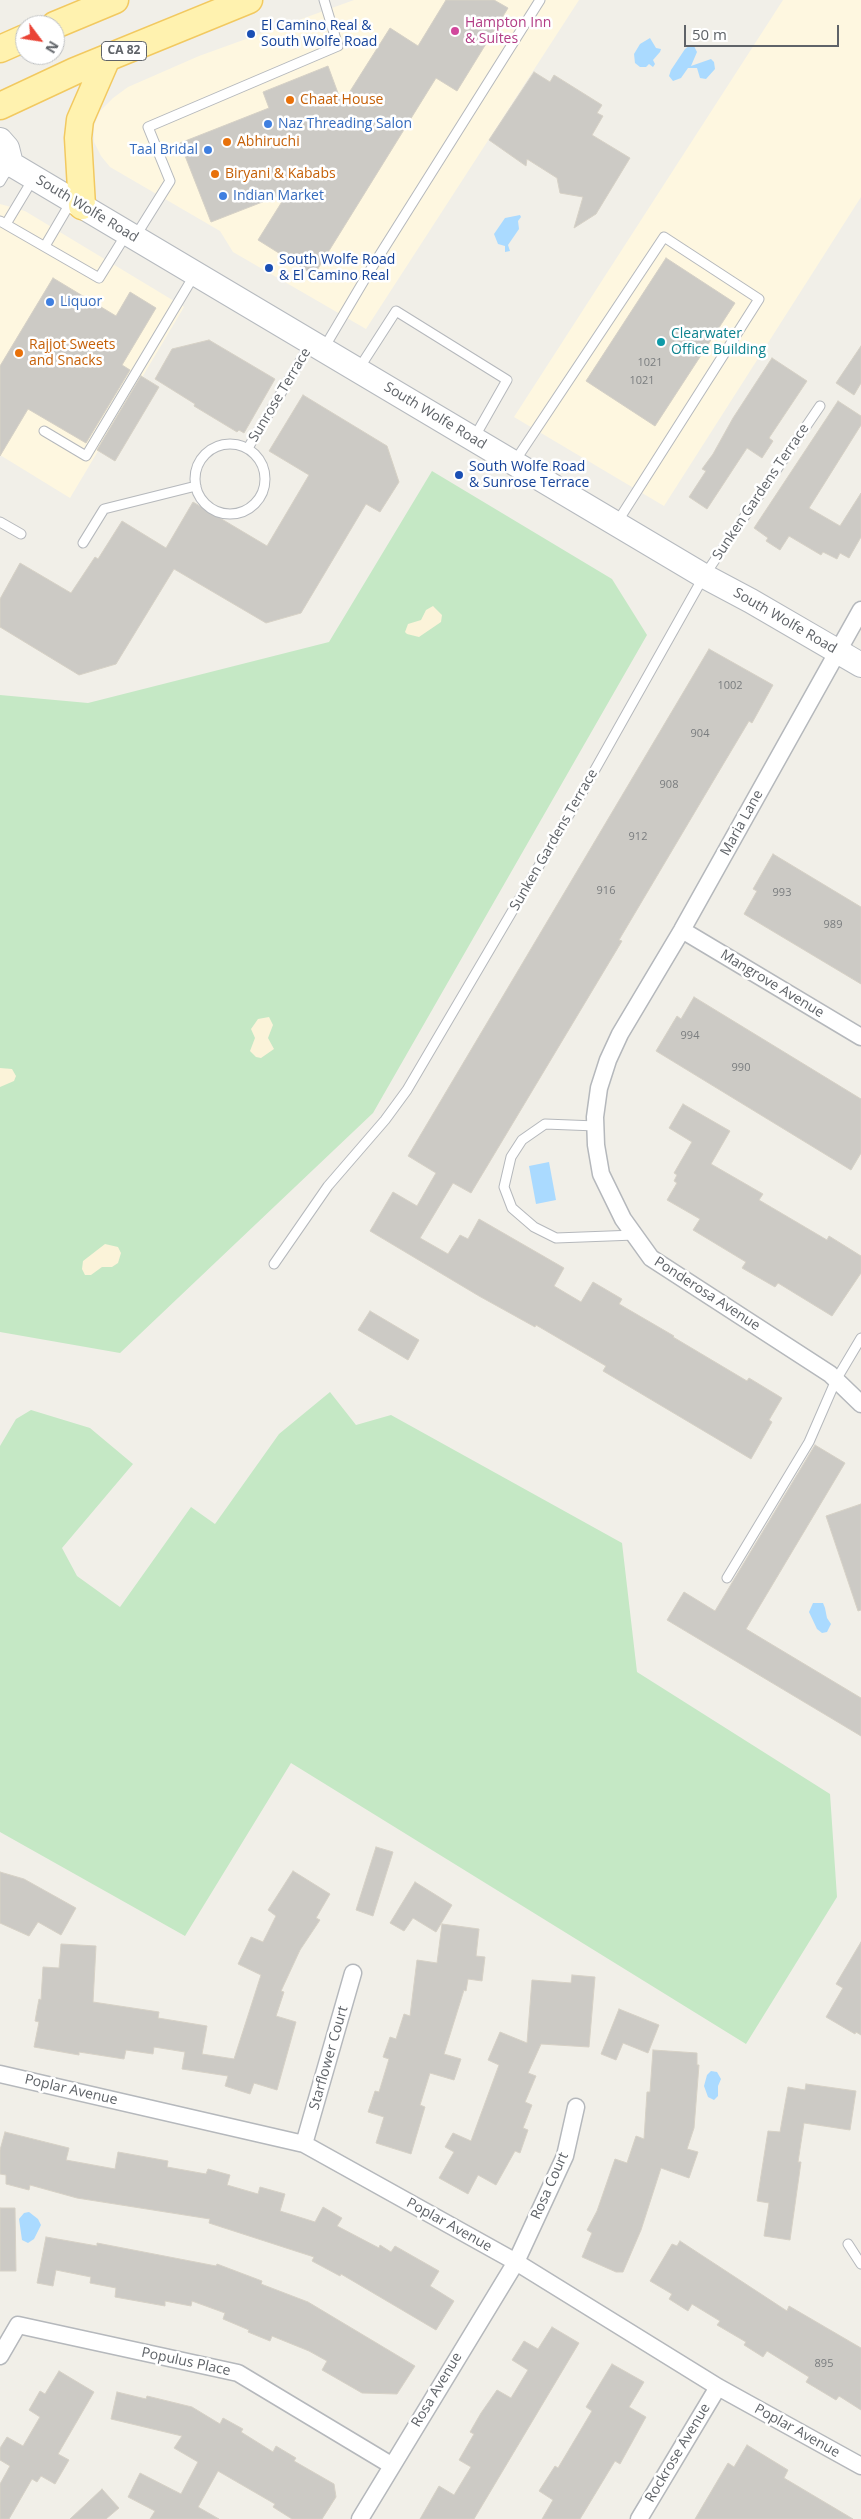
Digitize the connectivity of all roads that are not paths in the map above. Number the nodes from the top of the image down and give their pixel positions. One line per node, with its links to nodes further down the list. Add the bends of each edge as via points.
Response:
1 (115, 0): 5 (main road)
2 (249, 0): 8 (main road, CA 82)
3 (324, 0): 15 (lane, via 338,46 148,127 170,181)
4 (540, 0): 18 (lane, Sunrose Terrace, via 369,272)
5 (65, 22)
6 (15, 42): 7 (main road)
7 (0, 49)
8 (107, 58): 9 (main road, CA 82); 13 (main road, via 80,120 81,162)
9 (0, 106)
10 (0, 140): 11 (main road, South Wolfe Road, via 8,148)
11 (4, 171): 12 (main road, South Wolfe Road)
12 (34, 178): 13 (main road, South Wolfe Road); 14 (lane)
13 (77, 203): 15 (main road, South Wolfe Road); 16 (lane)
14 (3, 222): 16 (lane)
15 (131, 235): 16 (lane, via 100,278); 17 (main road, South Wolfe Road)
16 (45, 246)
17 (195, 274): 18 (main road, South Wolfe Road); 21 (lane, via 86,456)
18 (317, 346): 19 (main road, South Wolfe Road); 23 (lane, Sunrose Terrace)
19 (358, 370): 22 (main road, South Wolfe Road); 22 (lane, via 396,311 506,380)
20 (820, 406): 30 (lane, Sunken Gardens Terrace)
21 (44, 431)
22 (473, 439): 24 (main road, South Wolfe Road)
23 (248, 448): 25 (lane, Sunrose Terrace, via 230,443 206,453 198,464); 25 (lane, Sunrose Terrace, via 260,459 265,470 266,483 253,506 231,514 218,512 200,497)
24 (514, 463): 27 (main road, South Wolfe Road); 27 (lane, via 664,237 759,299)
25 (196, 486): 29 (lane, via 104,509)
26 (0, 522): 28 (lane)
27 (616, 524): 30 (main road, South Wolfe Road)
28 (21, 534)
29 (83, 543)
30 (704, 576): 32 (main road, South Wolfe Road); 39 (lane, Sunken Gardens Terrace, via 583,791 407,1090 328,1186)
31 (861, 610): 32 (street, Maria Lane)
32 (838, 652): 33 (main road, South Wolfe Road); 34 (street, Maria Lane)
33 (861, 665)
34 (682, 930): 35 (street, Maria Lane); 36 (street, Mangrove Avenue)
35 (620, 1034): 37 (street, Ponderosa Avenue, via 599,1088)
36 (861, 1037)
37 (596, 1126): 38 (street, Ponderosa Avenue, via 601,1174); 38 (lane, via 545,1124 522,1140 511,1157 504,1187 512,1208 534,1227 556,1238)
38 (635, 1236): 41 (street, Ponderosa Avenue, via 651,1258)
39 (274, 1264)
40 (861, 1338): 41 (lane)
41 (836, 1380): 42 (street, Ponderosa Avenue); 43 (lane, via 808,1442)
42 (861, 1404)
43 (727, 1578)
44 (353, 1973): 47 (street, Starflower Court)
45 (0, 2074): 47 (street, Poplar Avenue)
46 (576, 2107): 49 (street, Rosa Court, via 566,2156)
47 (304, 2144): 49 (street, Poplar Avenue)
48 (848, 2244): 50 (lane)
49 (516, 2262): 52 (street, Poplar Avenue); 53 (street, Rosa Avenue)
50 (861, 2264)
51 (0, 2356): 53 (street, Populus Place, via 18,2325 238,2373)
52 (718, 2387): 54 (street, Poplar Avenue); 56 (street, Rockrose Avenue)
53 (391, 2465): 55 (street, Rosa Avenue)
54 (861, 2466)
55 (360, 2519)
56 (639, 2519)

